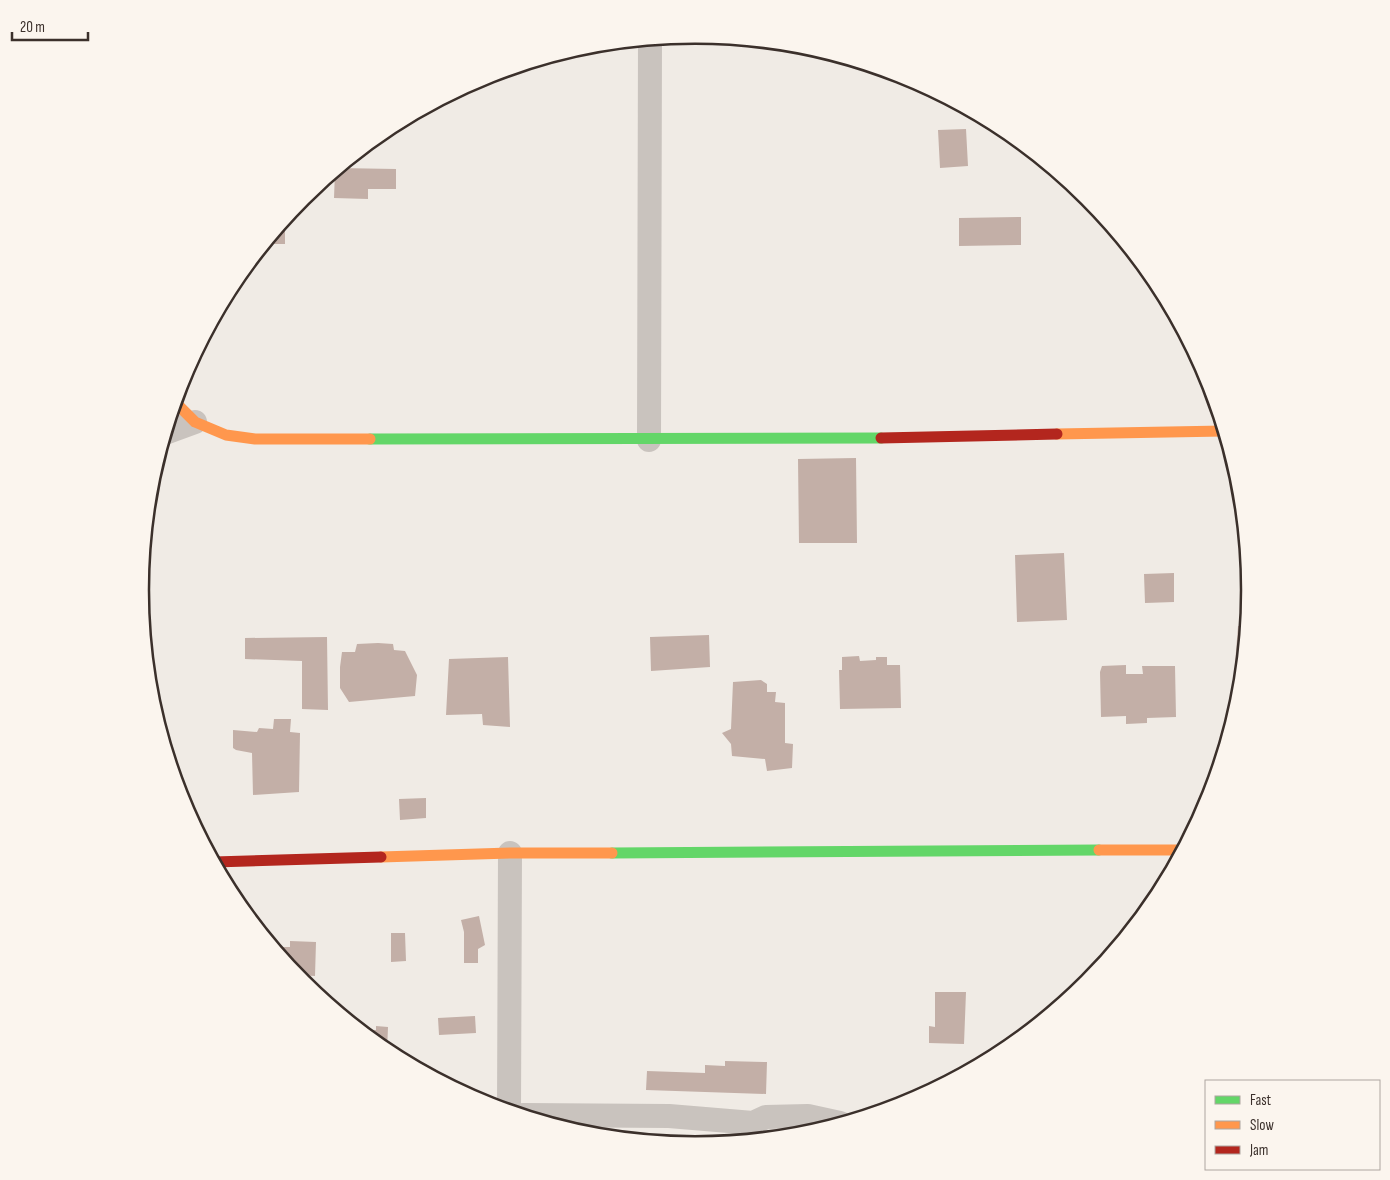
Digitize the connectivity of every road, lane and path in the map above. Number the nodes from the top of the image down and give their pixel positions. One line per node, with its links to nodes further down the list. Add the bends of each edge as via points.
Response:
1 (650, 46): 6 (street)
2 (180, 407): 3 (street)
3 (195, 422): 4 (street); 6 (street, via 226,435 255,439)
4 (173, 430)
5 (1217, 431): 6 (street)
6 (649, 440)
7 (1175, 850): 8 (street)
8 (510, 854): 9 (street); 10 (street)
9 (221, 862)
10 (508, 1103)
11 (545, 1115): 13 (street, via 669,1116)
12 (827, 1120): 13 (street, via 808,1116 766,1118)
13 (747, 1132)

